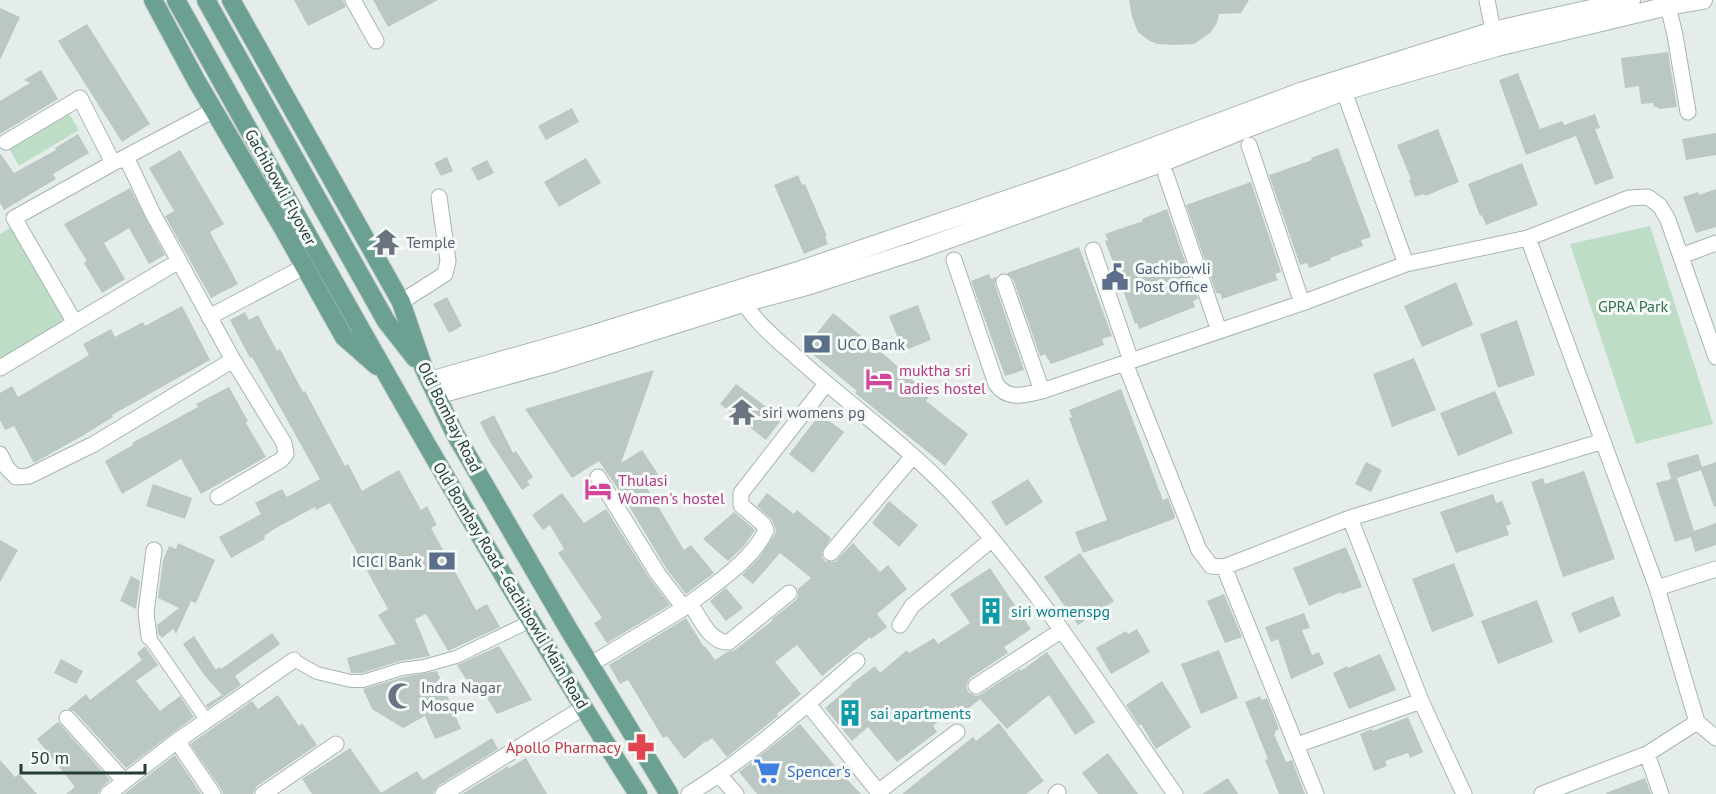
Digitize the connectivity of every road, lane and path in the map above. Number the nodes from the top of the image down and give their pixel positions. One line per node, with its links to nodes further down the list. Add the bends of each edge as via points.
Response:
1 (153, 0): 13 (main road)
2 (176, 0): 41 (main road, Gachibowli Flyover)
3 (206, 0): 42 (main road, Gachibowli Flyover, via 386,321)
4 (231, 0): 32 (main road, Old Bombay Road)
5 (353, 0): 11 (street)
6 (1487, 0): 10 (street)
7 (1631, 0): 10 (street)
8 (1703, 0): 9 (street)
9 (1668, 6): 10 (street); 14 (street)
10 (1495, 39): 12 (street)
11 (376, 41)
12 (1342, 85): 28 (street); 31 (street, via 1161,163 915,251 810,285)
13 (214, 110): 17 (street); 29 (main road)
14 (1688, 112)
15 (6, 142): 17 (street, via 80,98)
16 (1249, 145): 33 (street)
17 (119, 160): 20 (street); 27 (street)
18 (1166, 176): 36 (street)
19 (439, 197): 32 (street, via 448,261 445,274)
20 (14, 218): 21 (street); 35 (street)
21 (0, 226)
22 (1528, 238): 25 (street, via 1629,198 1648,197 1660,206 1668,220); 28 (street); 45 (street)
23 (1716, 243): 25 (street)
24 (1094, 250): 39 (street)
25 (1681, 256): 37 (street)
26 (954, 260): 44 (street, via 1000,390 1016,397)
27 (179, 261): 34 (street); 35 (street)
28 (1406, 264): 33 (street)
29 (304, 267): 34 (street); 41 (main road, via 344,337)
30 (1004, 282): 44 (street)
31 (740, 296): 42 (street, via 454,382); 43 (street, via 767,330)
32 (401, 302): 42 (main road, Old Bombay Road)
33 (1302, 303): 36 (street)
34 (209, 317): 38 (street)
35 (75, 323): 40 (street)
36 (1219, 331): 39 (street)
37 (1716, 357)
38 (233, 360): 46 (street, via 94,444 29,476 16,477); 49 (street, via 284,443 286,454)
39 (1128, 362): 44 (street); 54 (street, via 1199,550 1211,566)
40 (0, 368)
41 (387, 375): 59 (main road, Old Bombay Road - Gachibowli Main Road)
42 (430, 382): 65 (main road, Old Bombay Road, via 455,434)
43 (826, 384): 47 (street); 58 (street, via 741,493 741,505 766,530 763,537 743,561)
44 (1042, 391)
45 (1603, 441): 50 (street); 56 (street)
46 (0, 454)
47 (913, 456): 51 (street, via 959,501); 53 (street)
48 (598, 477): 58 (street, via 658,574)
49 (218, 497)
50 (1350, 518): 54 (street); 67 (street)
51 (991, 540): 60 (street, via 912,606); 61 (street)
52 (154, 550): 62 (street, via 146,613)
53 (831, 553)
54 (1224, 567): 77 (street)
55 (1716, 569): 56 (street)
56 (1657, 588): 72 (street)
57 (789, 593): 58 (street, via 729,642 721,643)
58 (687, 605): 65 (street)
59 (531, 621): 63 (street, via 456,657 363,681 318,673); 69 (main road, Old Bombay Road - Gachibowli Main Road)
60 (900, 624)
61 (1062, 630): 66 (street); 90 (street)
62 (149, 637): 71 (street)
63 (294, 660): 71 (street)
64 (857, 661): 68 (street)
65 (591, 664): 87 (main road, Old Bombay Road)
66 (976, 686)
67 (1421, 700): 77 (street); 92 (street)
68 (808, 704): 79 (street); 81 (street)
69 (583, 708): 85 (street); 86 (main road, Old Bombay Road - Gachibowli Main Road)
70 (67, 718): 80 (street)
71 (207, 721): 75 (street)
72 (1697, 722): 74 (street); 78 (street)
73 (957, 732): 81 (street)
74 (1716, 738)
75 (177, 741): 80 (street); 83 (street)
76 (336, 744): 84 (street)
77 (1297, 745): 91 (street)
78 (1647, 754): 93 (street); 94 (street)
79 (720, 775): 88 (street); 89 (street)
80 (124, 781): 82 (street)
81 (879, 793)
82 (108, 794)
83 (213, 794)
84 (263, 794)
85 (442, 794)
86 (638, 794)
87 (669, 794)
88 (689, 794)
89 (736, 794)
90 (1175, 794)
91 (1316, 794)
92 (1464, 794)
93 (1542, 794)
94 (1661, 794)

